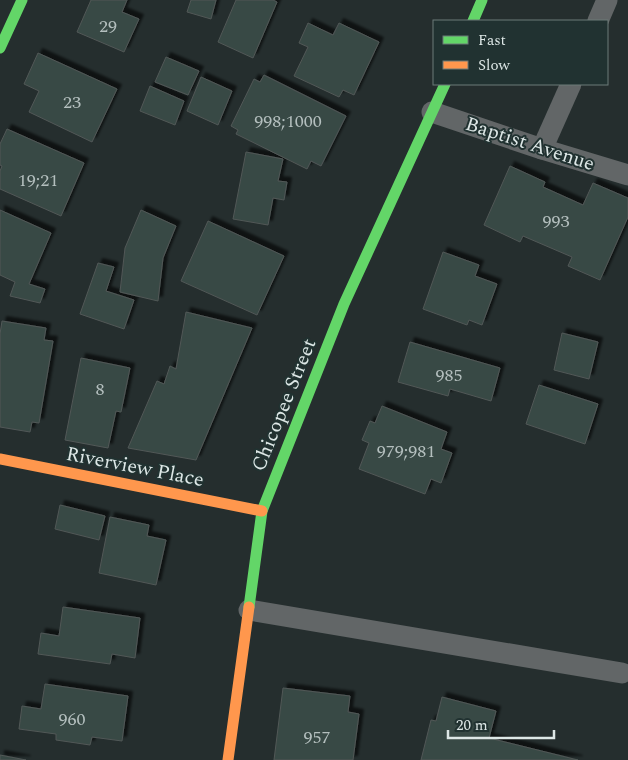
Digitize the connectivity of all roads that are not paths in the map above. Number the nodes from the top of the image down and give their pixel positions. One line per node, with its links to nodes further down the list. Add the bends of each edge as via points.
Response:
1 (22, 0): 6 (main road)
2 (482, 0): 4 (main road)
3 (607, 0): 5 (lane)
4 (473, 20)
5 (598, 20)
6 (0, 48)
7 (445, 85): 9 (main road, Chicopee Street)
8 (570, 85): 10 (lane)
9 (432, 112): 10 (lane, Baptist Avenue); 13 (main road, Chicopee Street, via 344,304)
10 (542, 149): 11 (lane, Baptist Avenue)
11 (628, 175)
12 (0, 459): 13 (main road, Riverview Place)
13 (262, 511): 14 (main road, Chicopee Street)
14 (249, 610): 15 (lane); 16 (main road, Chicopee Street)
15 (622, 673)
16 (228, 760)

